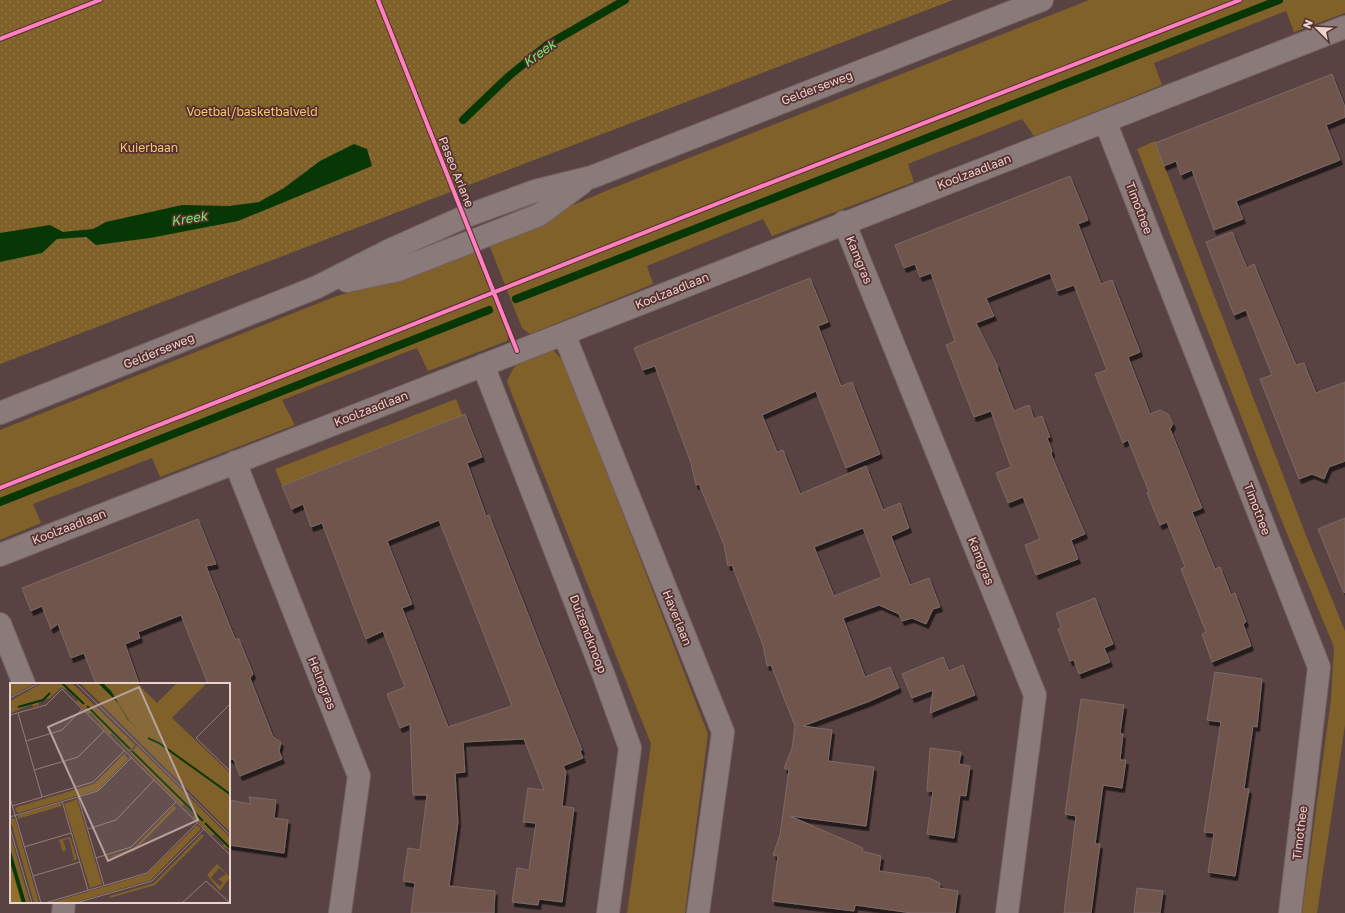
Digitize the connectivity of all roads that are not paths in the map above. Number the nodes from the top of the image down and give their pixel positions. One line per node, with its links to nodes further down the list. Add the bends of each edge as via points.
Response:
1 (1042, 0): 7 (street, Gelderseweg, via 592,176 539,214 398,270 317,287)
2 (1345, 27): 3 (street, Koolzaadlaan)
3 (1105, 121): 4 (street, Koolzaadlaan); 18 (street, Timothee, via 1319,667)
4 (844, 222): 5 (street, Koolzaadlaan); 17 (street, Kamgras, via 1035,695)
5 (564, 334): 6 (street, Koolzaadlaan); 16 (street, Haverlaan, via 723,732)
6 (483, 365): 8 (street, Koolzaadlaan); 15 (street, Duizendknoop, via 630,748)
7 (0, 413)
8 (235, 462): 9 (street, Koolzaadlaan); 14 (street, Helmgras, via 359,776)
9 (0, 555)
10 (0, 624): 11 (street)
11 (24, 683)
12 (64, 903): 13 (street)
13 (63, 913)
14 (340, 913)
15 (608, 913)
16 (698, 913)
17 (1007, 913)
18 (1290, 913)

